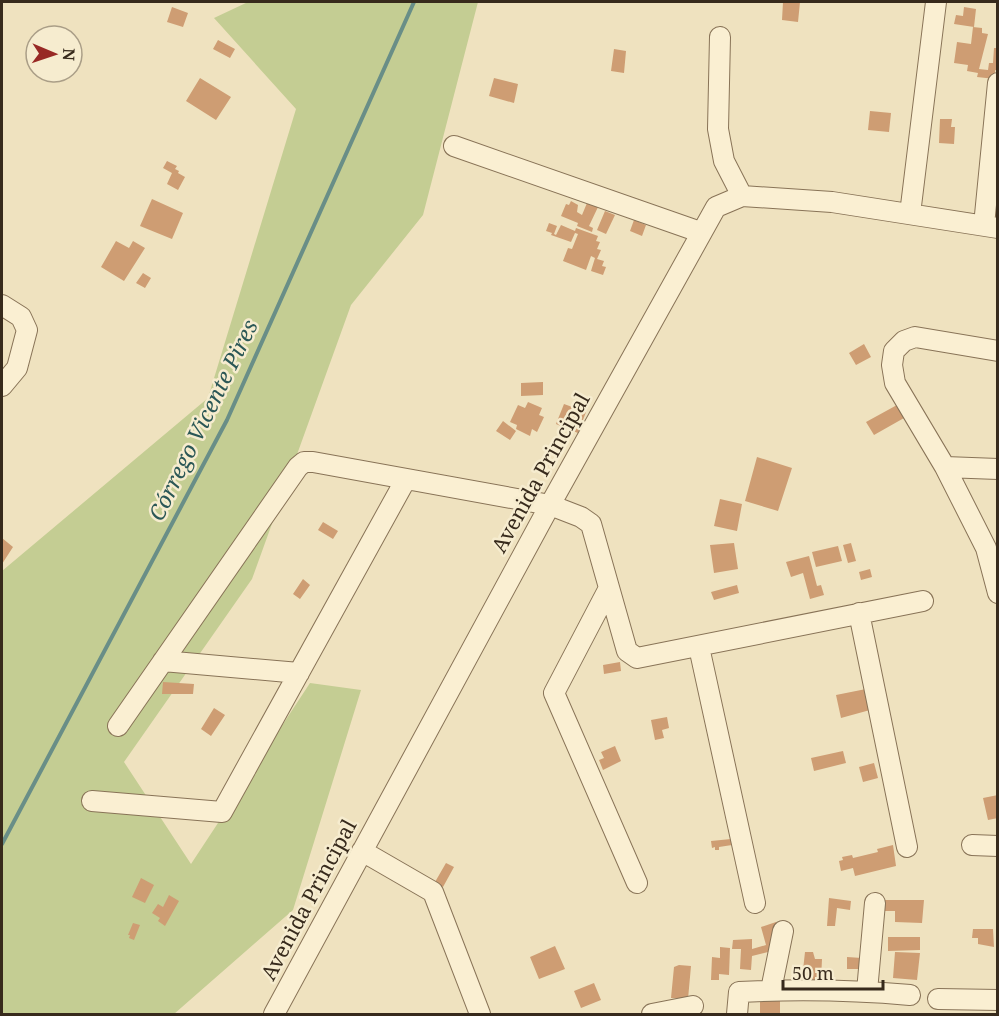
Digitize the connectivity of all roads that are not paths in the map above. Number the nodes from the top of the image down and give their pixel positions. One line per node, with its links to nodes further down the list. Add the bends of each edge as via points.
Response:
1 (936, 2): 6 (street)
2 (720, 37): 5 (street, via 718,129 724,162)
3 (998, 83): 7 (street)
4 (454, 146): 8 (street)
5 (742, 196): 6 (street, Avenida Principal, via 832,202); 8 (street, Avenida Principal, via 716,207)
6 (910, 214): 7 (street, Avenida Principal)
7 (991, 226)
8 (700, 232): 15 (street, Avenida Principal)
9 (2, 305): 11 (street, via 21,318 27,330 16,368)
10 (998, 351): 12 (street, via 915,337 894,351 895,383)
11 (2, 386)
12 (945, 467): 13 (street); 17 (street, via 986,548)
13 (998, 469)
14 (406, 479): 15 (street); 21 (street, via 304,462); 22 (street)
15 (550, 505): 16 (street, via 591,524); 28 (street, Avenida Principal)
16 (609, 588): 20 (street, via 627,651 637,658); 29 (street, via 554,693)
17 (998, 593)
18 (923, 601): 19 (street)
19 (859, 614): 20 (street); 27 (street)
20 (699, 647): 30 (street)
21 (163, 661): 22 (street); 23 (street)
22 (299, 673): 24 (street, via 222,812)
23 (118, 726)
24 (92, 801)
25 (972, 845): 26 (street)
26 (998, 846)
27 (907, 847)
28 (362, 851): 39 (street, Avenida Principal); 40 (street, via 433,892)
29 (637, 883)
30 (755, 903)
31 (875, 903): 34 (street)
32 (783, 930): 33 (street)
33 (771, 990): 34 (street); 42 (street, via 739,992)
34 (867, 992): 35 (street)
35 (910, 995)
36 (938, 999): 37 (street)
37 (998, 1000)
38 (693, 1006): 41 (street)
39 (274, 1014)
40 (480, 1014)
41 (652, 1014)
42 (736, 1014)

